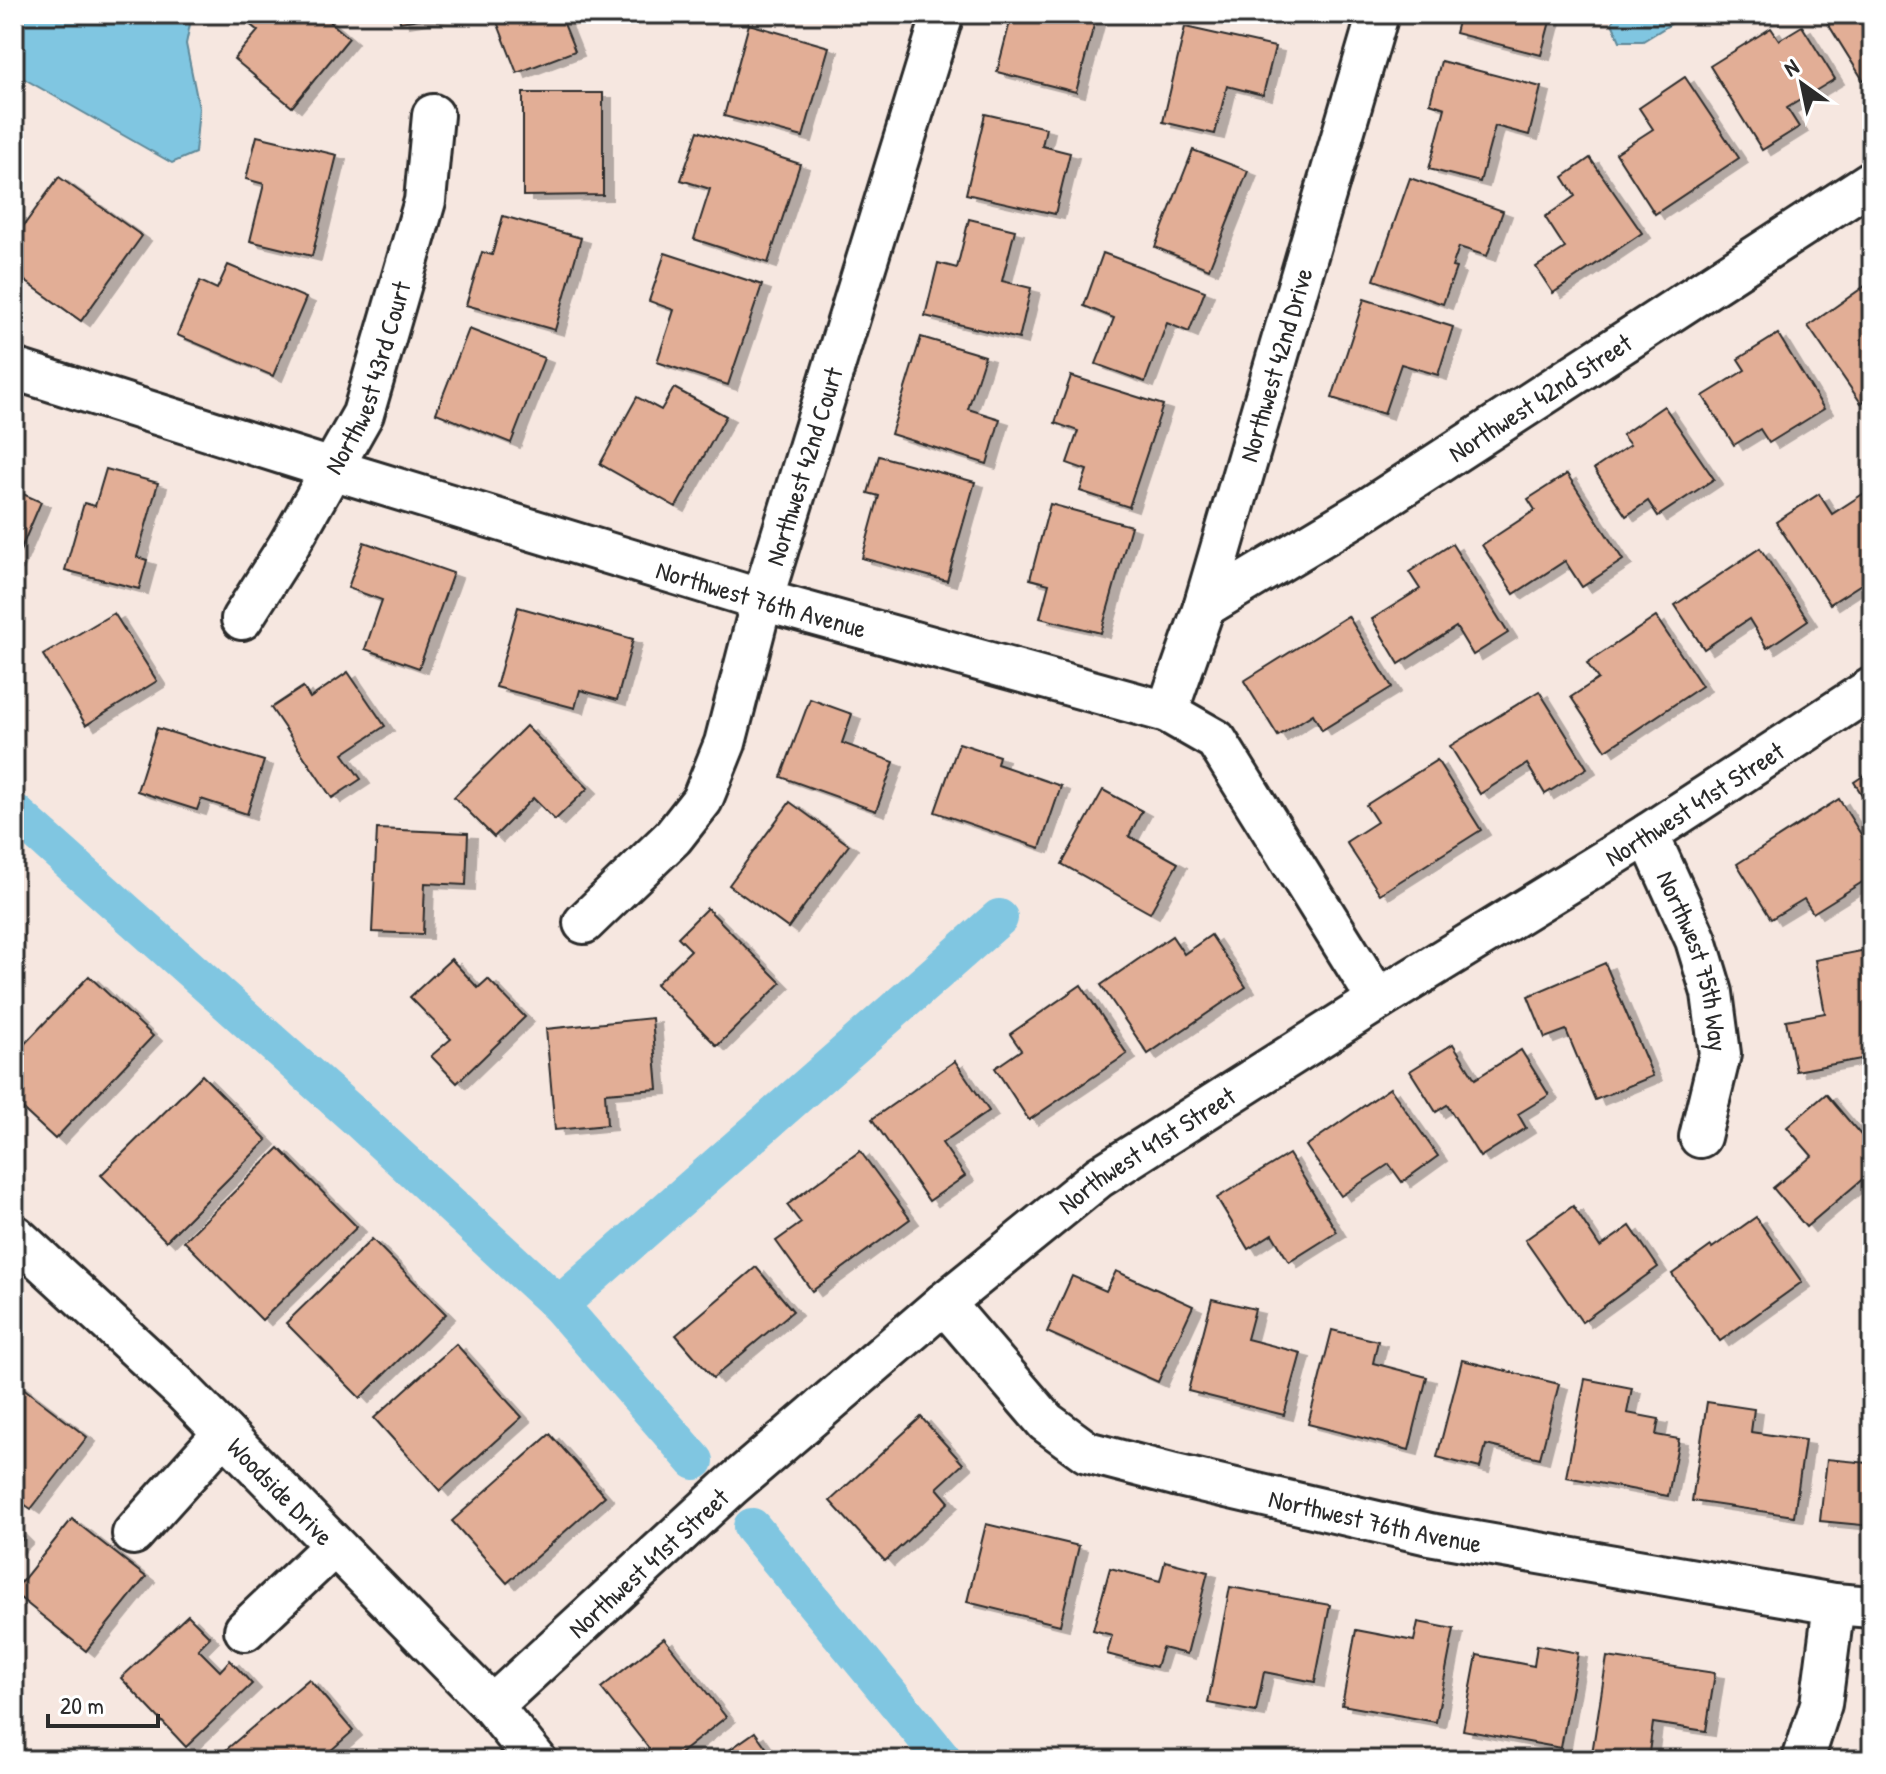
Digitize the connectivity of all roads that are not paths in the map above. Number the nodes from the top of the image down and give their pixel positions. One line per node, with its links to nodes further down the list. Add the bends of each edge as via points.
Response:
1 (943, 14): 7 (street, Northwest 42nd Court)
2 (1378, 14): 8 (street, Northwest 42nd Drive)
3 (433, 115): 6 (street, Northwest 43rd Court, via 425,201 363,414)
4 (1872, 181): 8 (street, Northwest 42nd Street, via 1369,508)
5 (14, 369): 6 (street, Northwest 76th Avenue)
6 (332, 469): 7 (street, Northwest 76th Avenue); 9 (street, Northwest 43rd Court)
7 (762, 600): 11 (street, Northwest 76th Avenue); 13 (street, Northwest 42nd Court, via 725,743 702,800 673,837)
8 (1204, 607): 11 (street, Northwest 42nd Drive)
9 (242, 619)
10 (1872, 688): 12 (street, Northwest 41st Street)
11 (1167, 712): 14 (street, Northwest 76th Avenue, via 1216,740)
12 (1648, 834): 14 (street, Northwest 41st Street); 15 (street, Northwest 75th Way, via 1696,940 1712,993 1720,1054)
13 (584, 923)
14 (1378, 1000): 17 (street, Northwest 41st Street, via 1099,1177)
15 (1700, 1137)
16 (16, 1242): 18 (street, Woodside Drive)
17 (944, 1303): 21 (street, Northwest 76th Avenue, via 1046,1422 1087,1452 1429,1534); 23 (street, Northwest 41st Street, via 731,1486)
18 (224, 1433): 19 (street); 20 (street, Woodside Drive)
19 (133, 1534)
20 (334, 1546): 22 (street); 23 (street, Woodside Drive)
21 (1853, 1606): 25 (street)
22 (245, 1630)
23 (492, 1706): 24 (street, Woodside Drive)
24 (529, 1757)
25 (1803, 1760)

